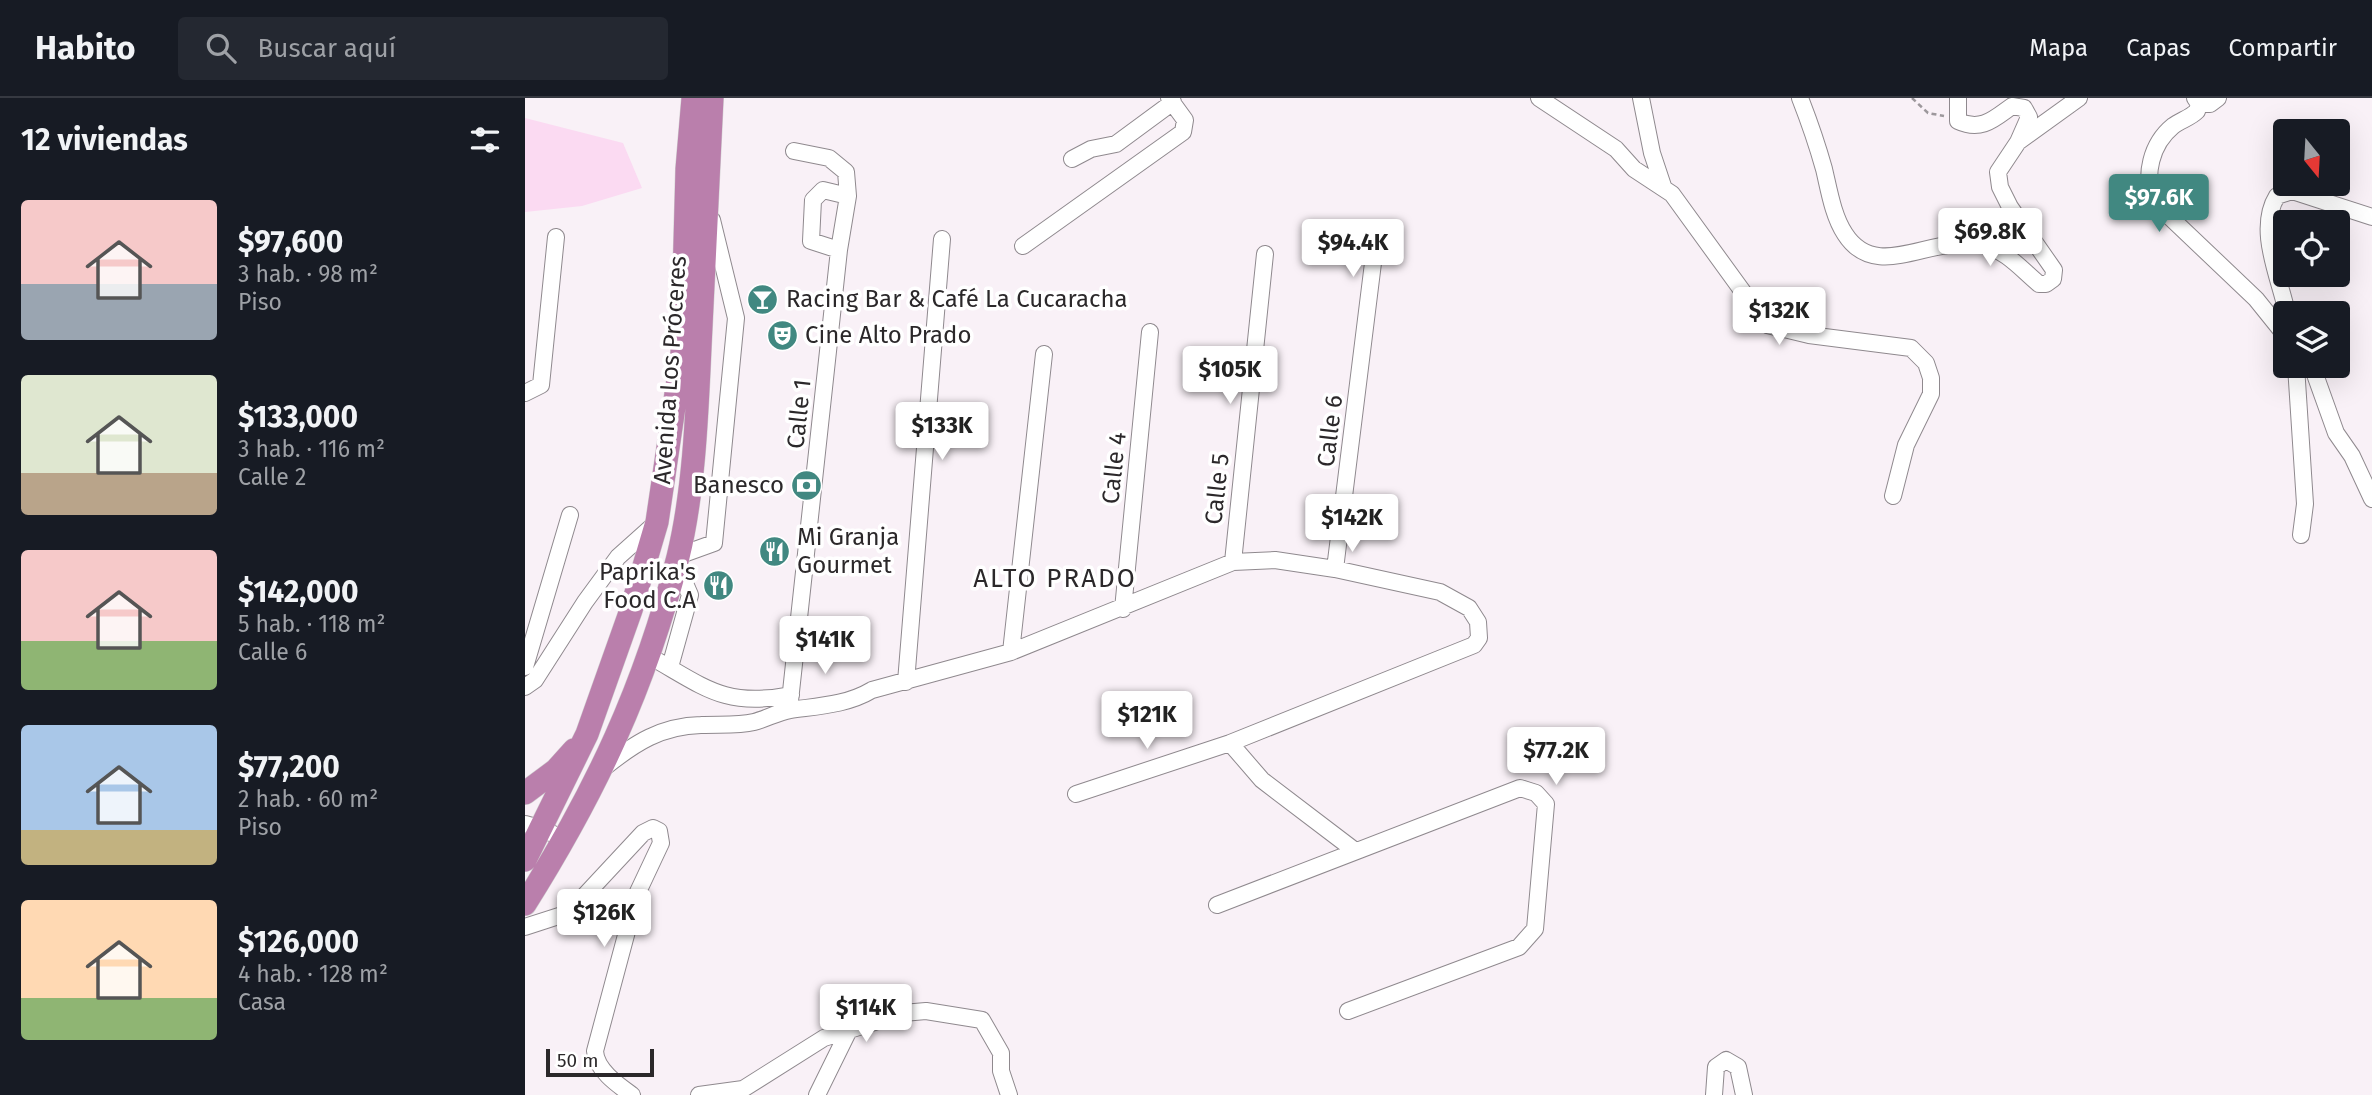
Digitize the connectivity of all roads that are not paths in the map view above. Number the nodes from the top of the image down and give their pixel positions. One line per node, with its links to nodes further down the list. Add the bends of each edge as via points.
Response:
1 (693, 98): 34 (highway, Avenida Los Próceres, via 682,353)
2 (712, 98): 16 (highway, Avenida Los Próceres)
3 (1539, 98): 14 (street)
4 (1641, 98): 14 (street)
5 (1800, 98): 11 (street, via 1835,210 1857,249 1872,257 1895,257 1950,242 1985,246 2020,265 2039,284 2046,284 2053,279 2054,270 2000,187 1999,172)
6 (1958, 98): 11 (street, via 1958,121 1984,124 2012,106 2024,108 2029,117)
7 (2080, 98): 11 (street)
8 (2218, 98): 10 (street, via 2210,104)
9 (1171, 100): 13 (street, via 1116,144); 20 (street, via 1185,120 1183,132)
10 (2197, 101): 25 (street, via 2197,111 2175,124 2155,148 2149,183 2153,201)
11 (2018, 142)
12 (794, 151): 15 (street, via 837,163 846,172)
13 (1072, 159)
14 (1663, 186): 31 (street, via 1681,204 1767,325 1911,348 1926,363 1931,394 1906,445)
15 (848, 196): 21 (street, Calle 1); 21 (street, via 823,190 813,200 811,241)
16 (707, 200): 38 (highway, Avenida Los Próceres, via 696,434); 38 (street, via 736,318 714,543)
17 (2372, 217): 24 (street, via 2292,191 2277,196 2270,207 2270,246)
18 (556, 237): 30 (street, via 541,384)
19 (942, 239): 46 (street)
20 (1023, 246)
21 (839, 250): 48 (street, Calle 1)
22 (1265, 254): 37 (street, Calle 5)
23 (1373, 263): 39 (street, Calle 6)
24 (2284, 301)
25 (2273, 321)
26 (1150, 332): 41 (street, Calle 4)
27 (1044, 354): 42 (street)
28 (2297, 378): 35 (street, via 2305,504)
29 (2316, 378): 32 (street, via 2336,433)
30 (525, 393)
31 (1893, 496)
32 (2372, 499)
33 (570, 515): 44 (street)
34 (657, 522): 36 (street); 40 (highway, Avenida Los Próceres)
35 (2301, 535)
36 (618, 556): 40 (street); 47 (street, via 558,648)
37 (1233, 562): 39 (street, via 1275,560); 41 (street)
38 (676, 564): 43 (highway, Avenida Los Próceres); 45 (street, via 690,596)
39 (1335, 569): 50 (street, via 1452,596 1474,615 1479,638 1466,649)
40 (640, 579): 49 (highway, Avenida Los Próceres)
41 (1123, 609): 42 (street)
42 (1011, 652): 46 (street)
43 (649, 656): 45 (street); 51 (highway, Avenida Los Próceres)
44 (525, 667)
45 (670, 667): 48 (street, via 721,695)
46 (906, 682): 48 (street, via 807,710)
47 (525, 687)
48 (790, 703): 51 (street, via 753,723 664,730 628,748)
49 (587, 734): 52 (highway, via 556,770); 54 (highway, Avenida Los Próceres)
50 (1230, 743): 53 (street); 55 (street, via 1262,780)
51 (603, 768): 54 (highway, Avenida Los Próceres)
52 (525, 793)
53 (1076, 794)
54 (544, 831): 56 (highway, Avenida Los Próceres); 57 (highway, Avenida Los Próceres)
55 (1354, 850): 59 (street); 61 (street, via 1520,788 1536,793 1546,804 1535,929 1519,947)
56 (527, 852): 57 (street)
57 (550, 864): 58 (highway, Avenida Los Próceres)
58 (525, 904)
59 (1217, 905)
60 (525, 927): 63 (street, via 565,914 643,833 653,828 659,831 661,843 637,894 595,1051 603,1069)
61 (1349, 1011)
62 (849, 1030): 64 (street, via 824,1038 743,1089); 65 (street); 66 (street, via 903,1013 926,1011 982,1020 1001,1053)
63 (632, 1095)
64 (699, 1095)
65 (817, 1095)
66 (1009, 1095)
67 (1714, 1095): 68 (street, via 1716,1067 1726,1060 1738,1067)
68 (1744, 1095)

